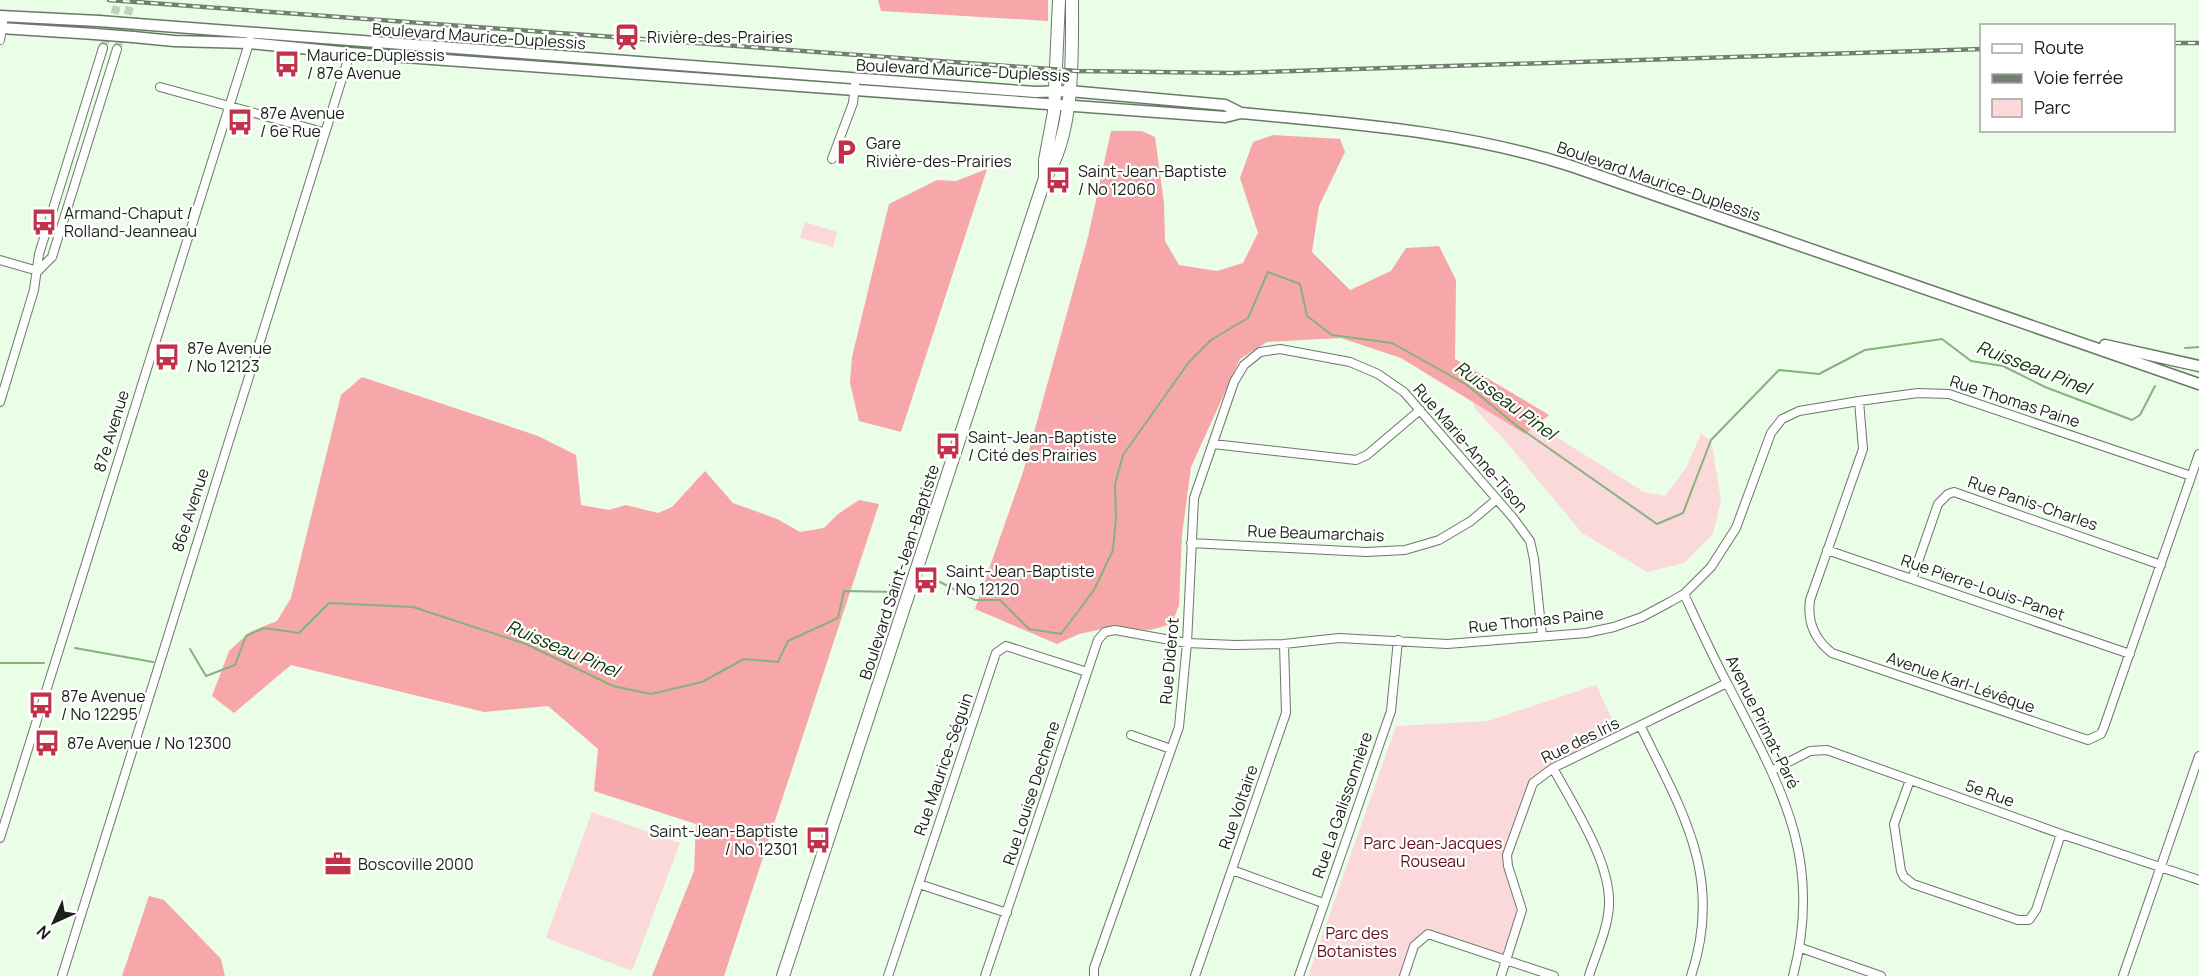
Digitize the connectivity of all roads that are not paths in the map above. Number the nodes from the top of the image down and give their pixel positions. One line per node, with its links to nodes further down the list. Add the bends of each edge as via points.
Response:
1 (1059, 0): 12 (main road, Boulevard Saint-Jean-Baptiste)
2 (1072, 0): 13 (main road, Boulevard Saint-Jean-Baptiste)
3 (2, 16): 4 (street); 5 (street, Boulevard Maurice-Duplessis, bridge, via 137,24)
4 (2, 28): 5 (street, Boulevard Maurice-Duplessis, bridge, via 186,42); 6 (street)
5 (251, 37): 9 (street, Boulevard Maurice-Duplessis); 10 (street, Boulevard Maurice-Duplessis); 15 (street, 87e Avenue)
6 (0, 40)
7 (103, 48): 20 (street, via 39,254)
8 (117, 49): 20 (street, via 52,257)
9 (350, 53): 10 (street, Boulevard Maurice-Duplessis); 17 (street, 86e Avenue)
10 (855, 84): 12 (street, Boulevard Maurice-Duplessis); 14 (street, Boulevard Maurice-Duplessis); 18 (street, via 853,103)
11 (160, 87): 15 (street)
12 (1054, 90): 13 (street, Boulevard Maurice-Duplessis); 14 (main road, Boulevard Saint-Jean-Baptiste)
13 (1069, 91): 14 (main road, Boulevard Saint-Jean-Baptiste); 16 (street, Boulevard Maurice-Duplessis, via 1225,105)
14 (1061, 104): 16 (street, Boulevard Maurice-Duplessis, via 1225,117); 63 (main road, Boulevard Saint-Jean-Baptiste, via 1057,161 1045,178)
15 (228, 108): 17 (street); 53 (street, 87e Avenue)
16 (1241, 112): 21 (street, Boulevard Maurice-Duplessis, via 1441,134 1528,152)
17 (323, 132): 62 (street, 86e Avenue)
18 (832, 159)
19 (0, 260): 20 (street)
20 (38, 271): 26 (street)
21 (2055, 334): 23 (street, Boulevard Maurice-Duplessis); 24 (street, Boulevard Maurice-Duplessis)
22 (1260, 352): 27 (street, Rue Marie-Anne-Tison, via 1280,349 1350,362 1389,381); 28 (street, Rue Diderot, via 1244,365 1234,382)
23 (2199, 366)
24 (2199, 384)
25 (1859, 401): 30 (street, Rue Thomas Paine, via 1918,393 1949,394); 33 (street, via 1863,449); 36 (street, Rue Thomas Paine, via 1799,411 1778,423 1736,528 1711,567)
26 (0, 402)
27 (1420, 410): 28 (street, via 1356,460); 31 (street, Rue Marie-Anne-Tison)
28 (1213, 444): 32 (street, Rue Diderot, via 1194,498)
29 (2199, 454): 30 (street)
30 (2191, 476): 34 (street)
31 (1497, 499): 32 (street, Rue Beaumarchais, via 1439,540 1405,550 1366,552); 38 (street, Rue Marie-Anne-Tison, via 1530,541)
32 (1191, 543): 40 (street, Rue Diderot)
33 (1827, 550): 35 (street, Rue Pierre-Louis-Panet); 42 (street, Avenue Karl-Lévêque, via 1810,600 1813,631 1832,653 2080,739 2095,738 2104,728)
34 (2161, 565): 35 (street, Rue Panis-Charles, via 1954,492 1938,504); 42 (street)
35 (1912, 579): 42 (street, Rue Pierre-Louis-Panet)
36 (1684, 594): 38 (street, Rue Thomas Paine, via 1629,623 1586,633); 44 (street, Avenue Primat-Paré)
37 (1115, 630): 40 (street, Rue Thomas Paine); 43 (street, Rue Louise Dechene, via 1105,632 1098,640)
38 (1542, 636): 39 (street, Rue Thomas Paine, via 1447,644)
39 (1398, 640): 41 (street, Rue Thomas Paine, via 1339,638); 58 (street, Rue La Galissonnière, via 1390,711)
40 (1187, 643): 41 (street, Rue Thomas Paine); 47 (street, Rue Diderot, via 1179,727)
41 (1284, 645): 55 (street, Rue Voltaire, via 1286,713)
42 (2130, 654)
43 (1087, 672): 57 (street, Rue Maurice-Séguin, via 1006,646 996,653); 59 (street, Rue Louise Dechene)
44 (1727, 683): 45 (street, Rue des Iris); 50 (street, Avenue Primat-Paré)
45 (1641, 727): 49 (street, Rue des Iris); 73 (street, via 1687,824 1702,875 1703,924)
46 (1131, 735): 47 (street)
47 (1171, 749): 66 (street, Rue Diderot)
48 (2199, 756): 54 (street)
49 (1553, 768): 61 (street, Rue des Iris, via 1533,783 1507,855 1522,910); 72 (street, via 1596,851 1608,886 1607,922)
50 (1773, 770): 51 (street, 5e Rue, via 1821,749); 60 (street, Avenue Primat-Paré, via 1800,857 1804,896)
51 (1910, 780): 52 (street, 5e Rue); 52 (street, via 1894,824 1901,871 1913,884 2018,920 2029,920 2036,910)
52 (2061, 834): 54 (street, 5e Rue)
53 (0, 838)
54 (2160, 867): 56 (street, 5e Rue); 76 (street)
55 (1232, 870): 58 (street); 67 (street, Rue Voltaire)
56 (2199, 880)
57 (919, 884): 59 (street); 64 (street, Rue Maurice-Séguin)
58 (1323, 903): 68 (street, Rue La Galissonnière)
59 (1007, 913): 65 (street, Rue Louise Dechene)
60 (1801, 948): 74 (street, Avenue Primat-Paré); 75 (street)
61 (1507, 960): 69 (street, via 1428,934 1417,941); 70 (street, Rue des Iris); 71 (street)
62 (62, 976)
63 (783, 976)
64 (888, 976)
65 (986, 976)
66 (1094, 976)
67 (1195, 976)
68 (1299, 976)
69 (1404, 976)
70 (1502, 976)
71 (1554, 976)
72 (1589, 976)
73 (1691, 976)
74 (1793, 976)
75 (1881, 976)
76 (2123, 976)

